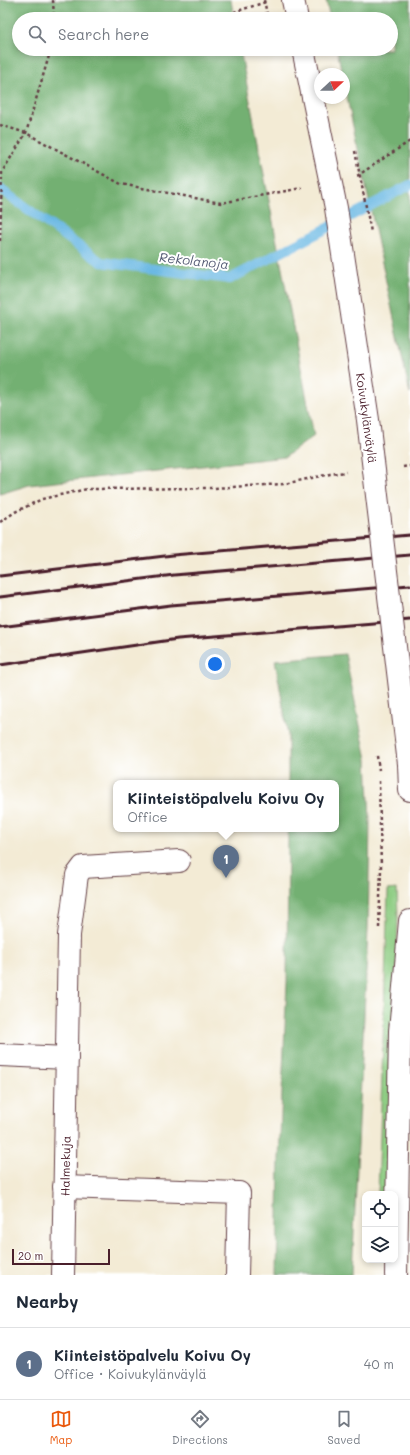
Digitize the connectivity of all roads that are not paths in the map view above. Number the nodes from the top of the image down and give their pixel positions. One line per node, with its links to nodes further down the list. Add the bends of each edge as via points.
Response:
1 (293, 0): 2 (main road)
2 (296, 12)
3 (304, 56): 4 (main road, Koivukylänväylä, bridge, via 336,208 368,420)
4 (410, 790)
5 (179, 862): 8 (main road, Halmekuja, via 83,868 77,874 69,935)
6 (410, 921): 12 (main road, via 400,1031)
7 (0, 1055): 8 (main road)
8 (67, 1058): 9 (main road, Halmekuja)
9 (64, 1187): 10 (main road, Halmekuja); 11 (main road, via 239,1193)
10 (62, 1275)
11 (237, 1275)
12 (396, 1275)

